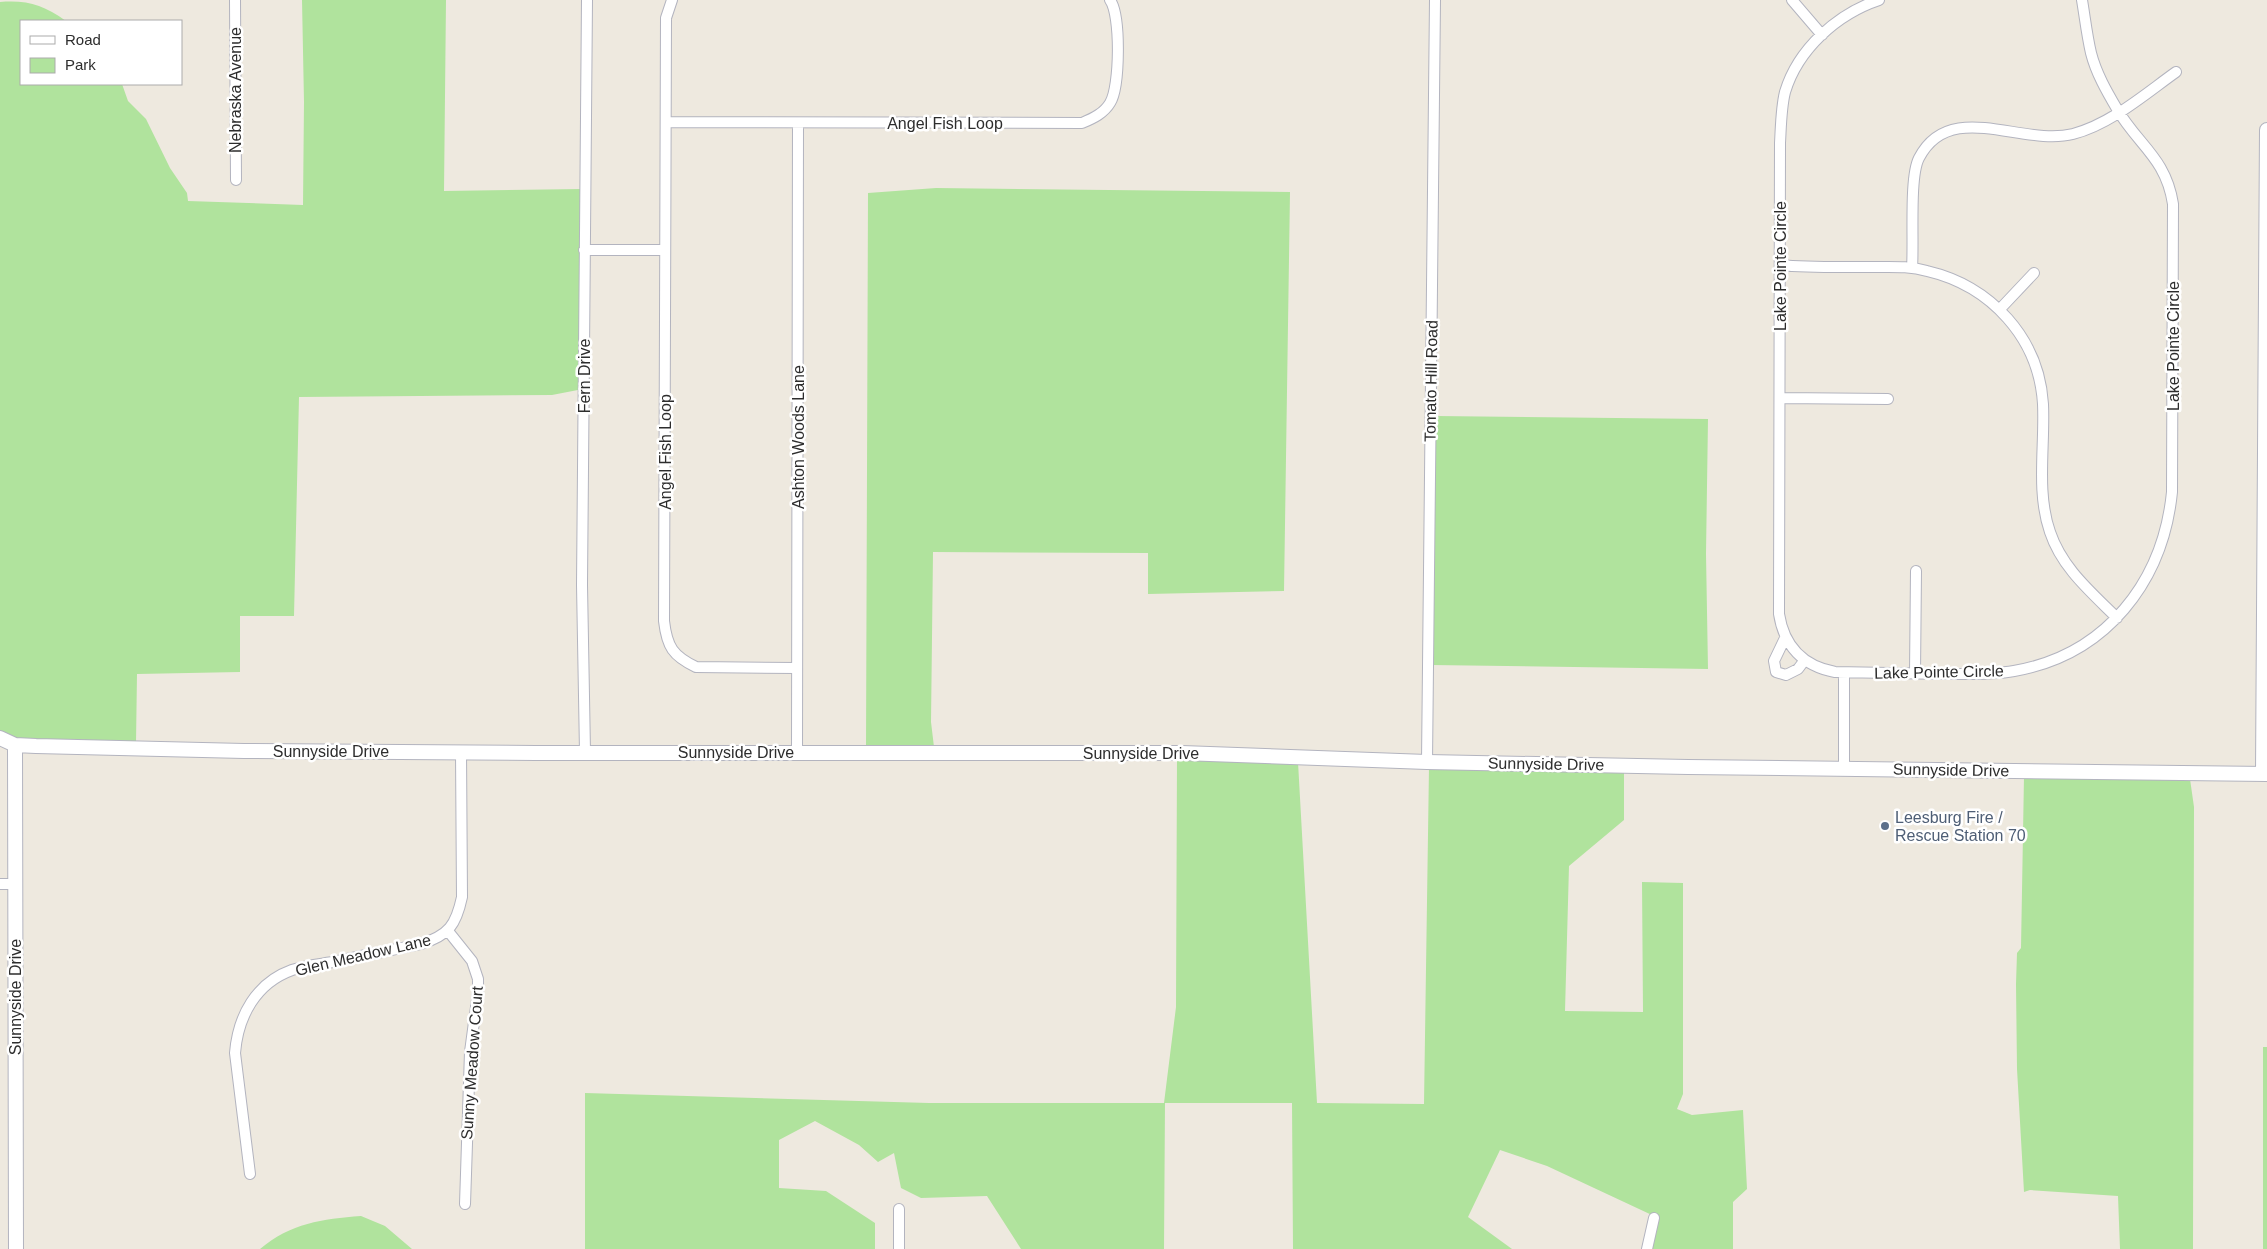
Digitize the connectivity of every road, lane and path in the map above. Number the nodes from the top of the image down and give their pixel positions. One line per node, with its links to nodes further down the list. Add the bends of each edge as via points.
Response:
1 (235, 0): 15 (street, Nebraska Avenue)
2 (588, 0): 16 (street, Fern Drive)
3 (672, 0): 12 (street, Angel Fish Loop, via 666,18)
4 (1110, 0): 13 (street, Angel Fish Loop, via 1117,18 1117,87 1104,111 1082,123)
5 (1435, 0): 36 (street, Tomato Hill Road)
6 (1792, 0): 9 (street)
7 (1879, 0): 9 (street, Lake Pointe Circle, via 1851,12)
8 (2082, 0): 11 (street, Lake Pointe Circle, via 2092,54)
9 (1822, 35): 18 (street, Lake Pointe Circle, via 1790,80 1783,104)
10 (2176, 72): 11 (street)
11 (2118, 112): 19 (street, via 2086,130 2058,137 1975,127 1953,129 1934,139 1916,167); 25 (street, Lake Pointe Circle, via 2166,175 2173,214 2170,512 2151,571)
12 (666, 122): 13 (street, Angel Fish Loop); 17 (street, Angel Fish Loop)
13 (798, 123): 28 (street, Ashton Woods Lane)
14 (2267, 130): 38 (street)
15 (236, 180)
16 (584, 250): 17 (street); 34 (street, Fern Drive, via 582,610)
17 (665, 250): 28 (street, Angel Fish Loop, via 666,637 681,660 696,666)
18 (1780, 265): 19 (street); 22 (street, Lake Pointe Circle)
19 (1912, 268): 21 (street, via 1966,285)
20 (2034, 273): 21 (street)
21 (2000, 308): 25 (street, via 2022,338 2036,368 2040,386 2043,404 2043,499 2049,531 2070,570)
22 (1780, 398): 23 (street); 26 (street, Lake Pointe Circle, via 1779,614)
23 (1888, 399)
24 (1916, 572): 30 (street)
25 (2117, 618): 30 (street, Lake Pointe Circle, via 2072,651 2036,666 1993,674)
26 (1785, 638): 27 (street, Lake Pointe Circle); 27 (street, via 1774,661 1776,672 1786,676)
27 (1804, 661): 29 (street, Lake Pointe Circle, via 1823,670)
28 (797, 668): 35 (street, Ashton Woods Lane)
29 (1844, 672): 30 (street, Lake Pointe Circle); 37 (street)
30 (1916, 674)
31 (0, 738): 32 (street, Sunnyside Drive)
32 (15, 745): 33 (street, Sunnyside Drive); 40 (street, Sunnyside Drive)
33 (461, 752): 34 (street, Sunnyside Drive); 41 (street, Glen Meadow Lane, via 462,897 458,913)
34 (585, 752): 35 (street, Sunnyside Drive)
35 (797, 752): 36 (street, Sunnyside Drive, via 1182,753)
36 (1427, 762): 37 (street, Sunnyside Drive)
37 (1844, 769): 38 (street, Sunnyside Drive)
38 (2265, 774)
39 (0, 884): 40 (street)
40 (15, 884): 46 (street, Sunnyside Drive)
41 (448, 930): 42 (street, Glen Meadow Lane, via 421,944 293,970 271,980 258,992 245,1011 236,1037 235,1053); 43 (street, Sunny Meadow Court, via 472,961 478,979 470,1052)
42 (250, 1174)
43 (465, 1204)
44 (899, 1209): 47 (street)
45 (1654, 1218): 48 (street)
46 (16, 1249)
47 (899, 1249)
48 (1646, 1249)

